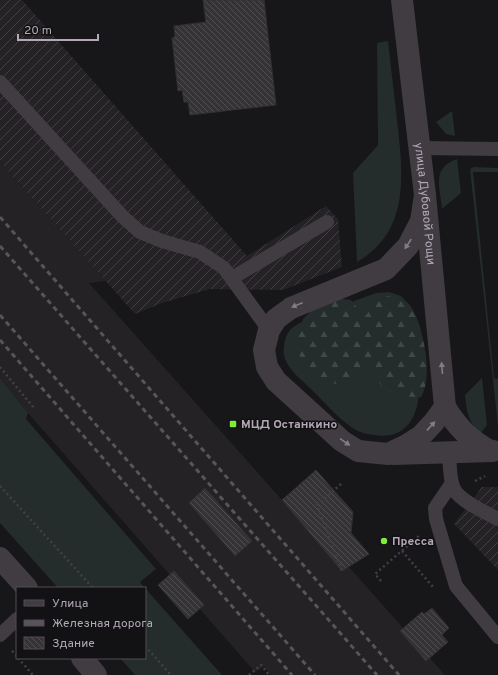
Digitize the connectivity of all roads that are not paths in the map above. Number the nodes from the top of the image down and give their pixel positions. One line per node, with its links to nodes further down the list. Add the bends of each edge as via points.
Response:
1 (402, 0): 3 (street, улица Дубовой Рощи)
2 (0, 82): 7 (lane, via 123,217 140,232 200,252 224,268)
3 (420, 148): 4 (lane); 5 (street, улица Дубовой Рощи)
4 (498, 149)
5 (425, 195): 8 (street, one-way to 8, via 421,221 408,246 386,269 291,308 276,319); 9 (street, улица Дубовой Рощи, one-way to 5)
6 (327, 222): 7 (lane)
7 (232, 278): 8 (lane, via 237,289)
8 (270, 330): 12 (street, one-way to 12, via 264,350 267,367 276,381 342,441 358,451)
9 (445, 407): 10 (street, via 464,433); 12 (street, one-way to 9, via 421,436)
10 (494, 451): 11 (street)
11 (449, 452): 12 (street); 13 (lane)
12 (388, 454)
13 (452, 483): 14 (lane, via 462,498); 19 (lane, via 435,508 456,586)
14 (498, 519)
15 (0, 558): 16 (street)
16 (26, 587)
17 (16, 621): 18 (lane)
18 (0, 635)
19 (498, 637)
20 (83, 659): 21 (street)
21 (96, 675)

